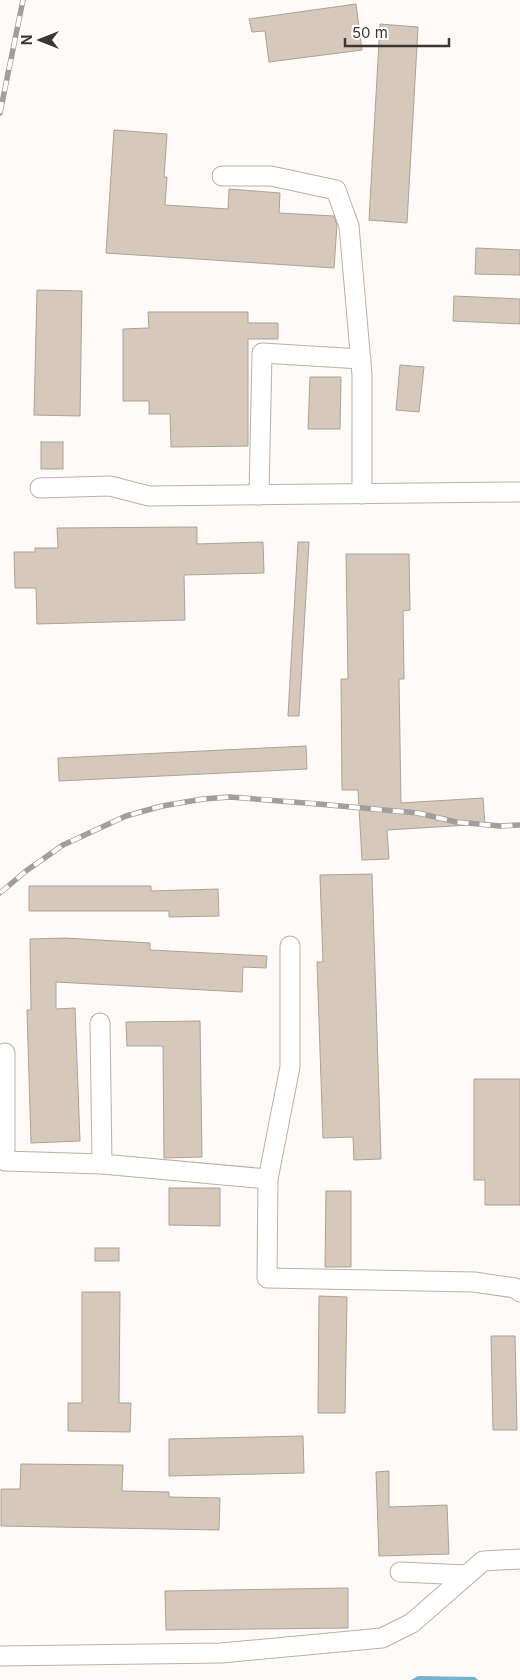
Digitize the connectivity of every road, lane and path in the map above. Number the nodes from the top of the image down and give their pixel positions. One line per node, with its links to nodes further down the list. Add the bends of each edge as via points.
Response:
1 (222, 176): 2 (street, via 271,176 336,190 349,226)
2 (361, 359): 5 (street); 6 (street, via 262,353)
3 (40, 488): 6 (street, via 110,486 149,496)
4 (520, 492): 5 (street)
5 (362, 494): 6 (street)
6 (259, 495)
7 (290, 946): 11 (street, via 290,1067)
8 (100, 1023): 10 (street)
9 (5, 1053): 10 (street, via 5,1162)
10 (102, 1164): 11 (street)
11 (268, 1179): 12 (street, via 267,1278 474,1282 516,1288)
12 (520, 1292)
13 (520, 1559): 15 (street, via 483,1561)
14 (400, 1572): 15 (street)
15 (467, 1575): 16 (street, via 412,1623 382,1638 221,1653)
16 (0, 1656)

